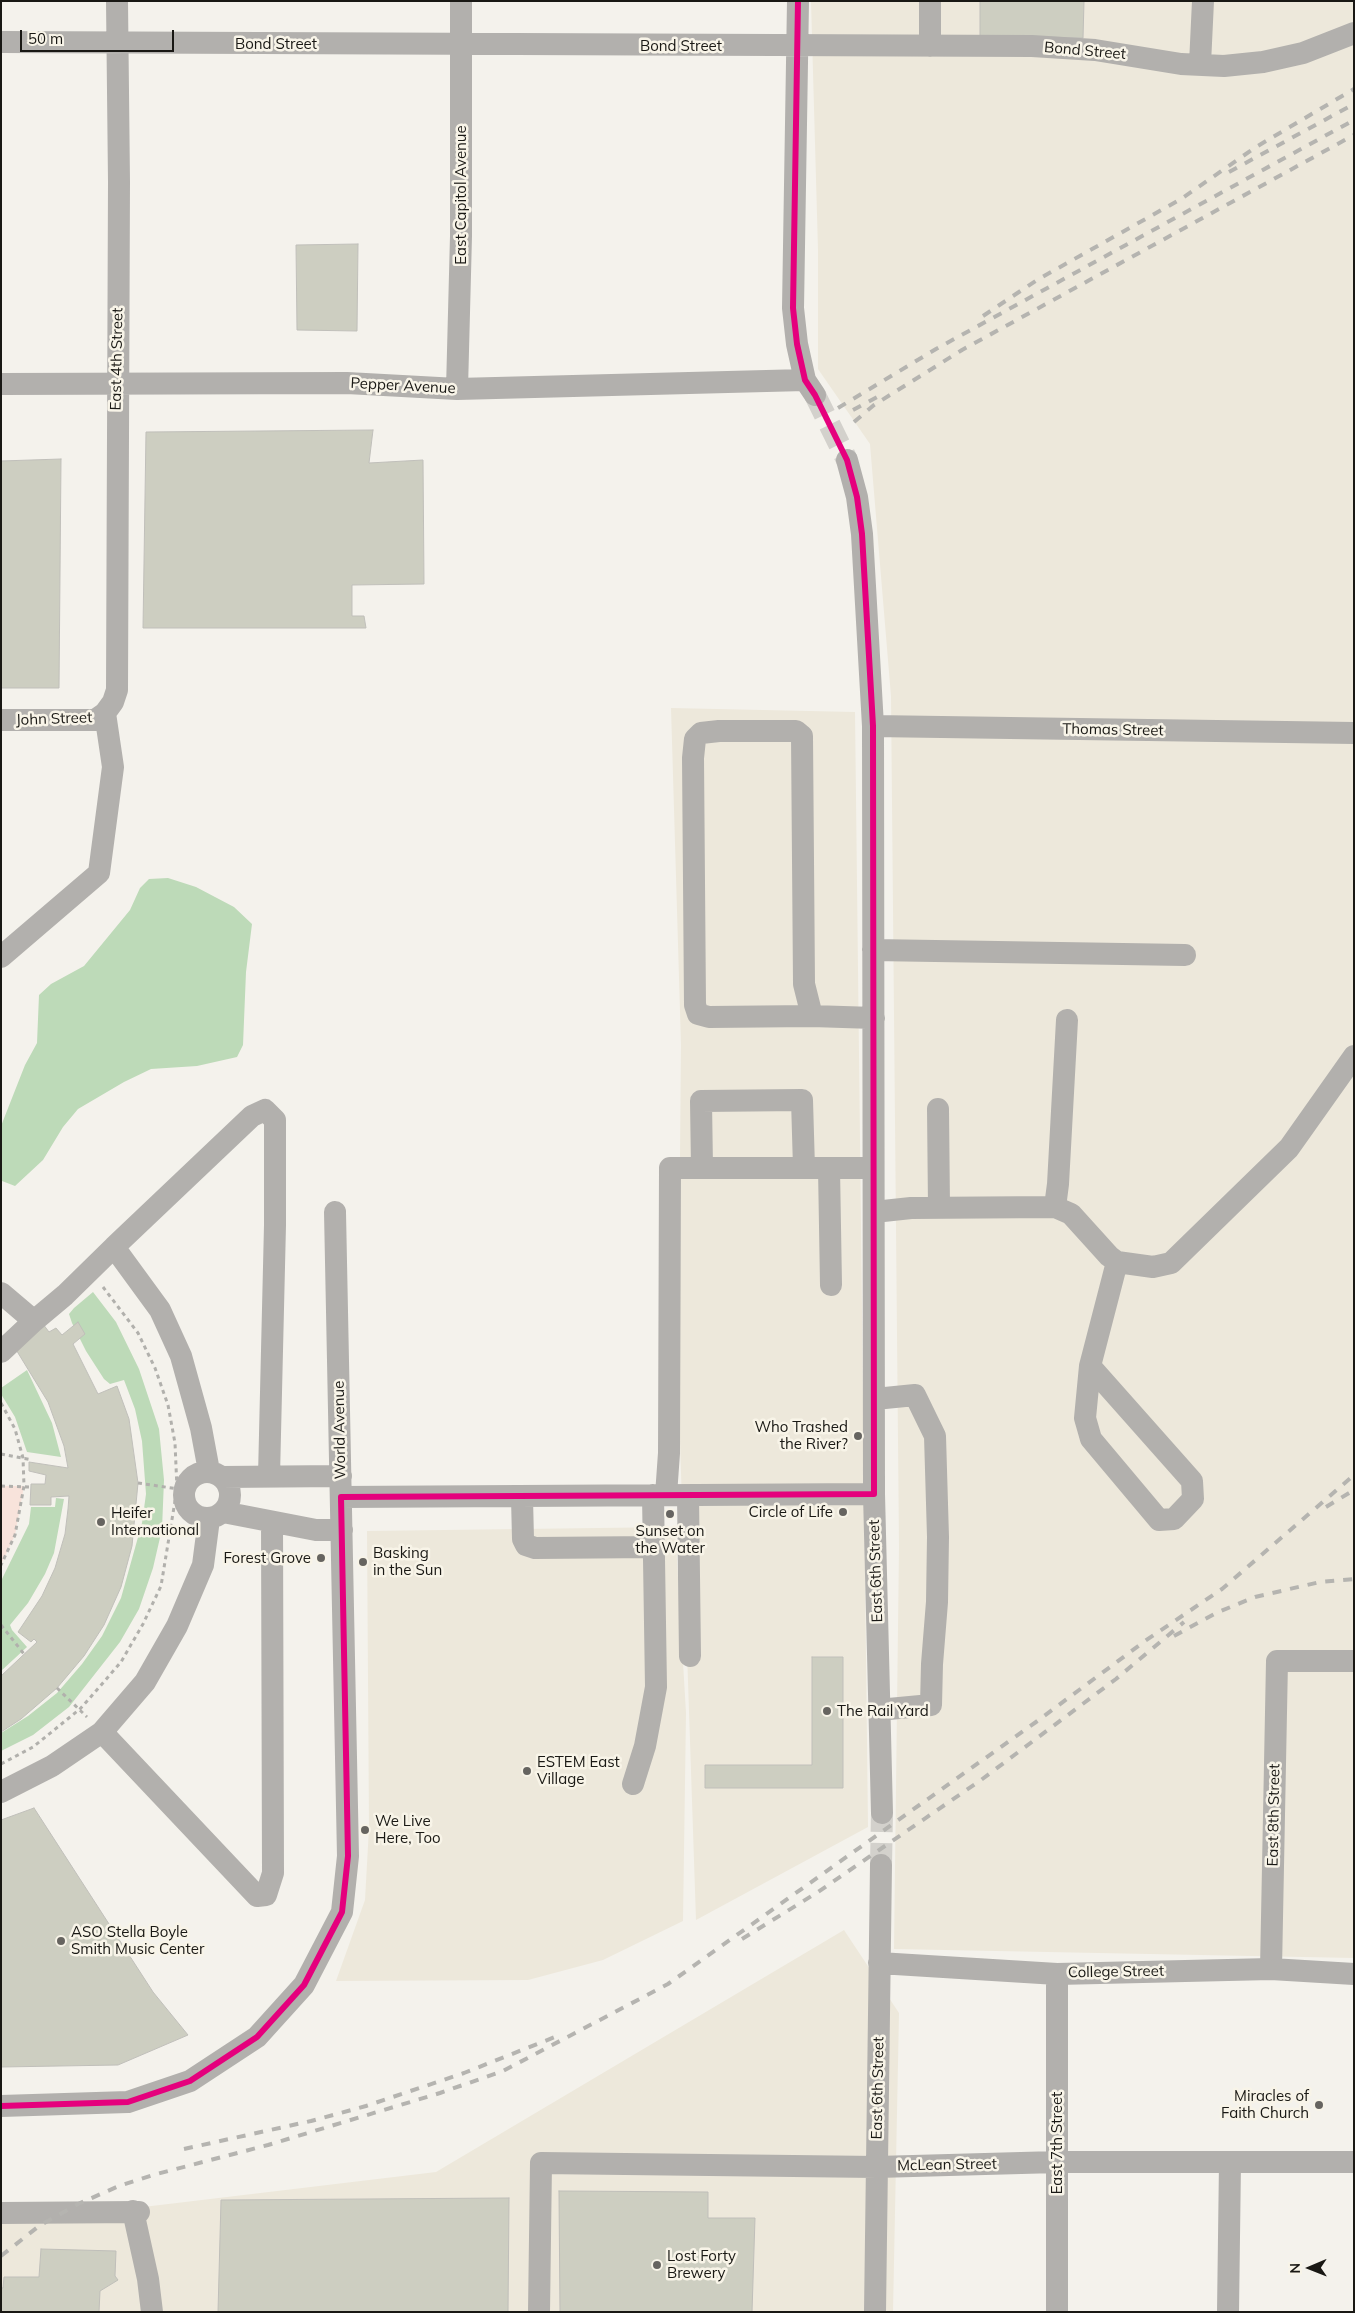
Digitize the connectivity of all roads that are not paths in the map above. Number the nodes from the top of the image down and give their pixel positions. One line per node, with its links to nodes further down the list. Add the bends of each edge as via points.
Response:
1 (117, 1): 8 (street, East 4th Street)
2 (461, 1): 9 (street, East Capitol Avenue)
3 (798, 1): 10 (street)
4 (930, 1): 11 (street)
5 (1203, 1): 12 (street)
6 (1354, 33): 12 (street, Bond Street, via 1303,53 1263,62 1224,66)
7 (1, 42): 8 (street, Bond Street)
8 (117, 43): 9 (street, Bond Street); 14 (street, East 4th Street)
9 (460, 45): 10 (street, Bond Street); 15 (street, East Capitol Avenue, via 461,236)
10 (798, 46): 11 (street, Bond Street); 15 (street, Pepper Avenue, via 794,308 797,344 810,387)
11 (930, 46): 12 (street, Bond Street, via 1096,50 1181,64)
12 (1200, 64)
13 (1, 384): 14 (street, Pepper Avenue)
14 (117, 384): 15 (street, Pepper Avenue, via 347,383); 17 (street, East 4th Street, via 117,690)
15 (456, 389)
16 (847, 460): 19 (street, East 6th Street, via 862,534)
17 (105, 713): 18 (street, John Street, via 95,720); 23 (street, via 113,767 99,873)
18 (1, 720)
19 (873, 726): 20 (street, Thomas Street); 21 (street, East 6th Street)
20 (1354, 733)
21 (873, 950): 22 (street); 25 (street, East 6th Street)
22 (1185, 955)
23 (1, 957)
24 (812, 1016): 24 (street, via 804,984 802,736 796,731 701,733 695,739 693,758 695,1005 698,1014 709,1017); 25 (street)
25 (874, 1018): 32 (street, East 6th Street)
26 (1066, 1020): 34 (street)
27 (1354, 1056): 38 (street, via 1289,1148 1171,1263 1153,1267)
28 (938, 1109): 33 (street)
29 (702, 1168): 30 (street); 30 (street, via 700,1100 802,1100); 49 (street, via 670,1168 669,1453)
30 (804, 1168): 31 (street)
31 (829, 1168): 32 (street); 39 (street)
32 (872, 1168): 36 (street, East 6th Street)
33 (939, 1207): 34 (street); 36 (street)
34 (1055, 1207): 38 (street, via 1071,1214)
35 (335, 1212): 47 (street, World Avenue)
36 (874, 1212): 44 (street, East 6th Street)
37 (114, 1247): 41 (street); 45 (street, via 160,1310 181,1356); 46 (street, via 252,1116 264,1110 275,1120)
38 (1117, 1262): 43 (street)
39 (831, 1286)
40 (1, 1292): 41 (street)
41 (34, 1321): 42 (street)
42 (1, 1352)
43 (1090, 1366): 43 (street, via 1085,1418 1091,1439 1159,1520 1174,1520 1193,1498 1192,1480)
44 (875, 1399): 48 (street, East 6th Street); 58 (street, via 915,1395 935,1436 938,1537 931,1705)
45 (216, 1474): 46 (street); 52 (street, via 230,1490 231,1498); 52 (street, via 197,1474 178,1489 188,1508 196,1515)
46 (268, 1476): 47 (street)
47 (341, 1486): 51 (street); 54 (street, World Avenue)
48 (874, 1494): 50 (street); 58 (street, East 6th Street)
49 (660, 1495): 50 (street); 51 (street); 55 (street)
50 (688, 1496): 56 (street)
51 (522, 1498): 55 (street, via 526,1545 535,1548)
52 (216, 1515): 53 (street); 59 (street, via 203,1565 177,1626 144,1682)
53 (272, 1522): 54 (street, via 316,1530); 59 (street, via 273,1873 266,1894 257,1896)
54 (342, 1530): 68 (street, World Avenue, via 348,1856 342,1912 304,1985 257,2037 190,2081 128,2102)
55 (654, 1547): 60 (street, via 656,1687)
56 (690, 1656)
57 (1354, 1661): 65 (street, East 8th Street, via 1277,1661)
58 (878, 1710): 62 (street, East 6th Street)
59 (102, 1732): 61 (street, via 52,1766)
60 (634, 1784)
61 (1, 1792)
62 (882, 1813)
63 (881, 1865): 64 (street, East 6th Street)
64 (879, 1963): 66 (street, College Street); 72 (street, East 6th Street)
65 (1271, 1969): 66 (street, College Street); 67 (street, College Street)
66 (1057, 1974): 69 (street, East 7th Street)
67 (1354, 1974)
68 (1, 2106)
69 (1057, 2162): 70 (street, McLean Street); 72 (street, McLean Street); 77 (street, East 7th Street)
70 (1230, 2162): 71 (street, McLean Street); 78 (street)
71 (1354, 2162)
72 (877, 2166): 75 (street, McLean Street, via 541,2162); 76 (street, East 6th Street)
73 (1, 2213): 74 (street, via 136,2212)
74 (152, 2312)
75 (539, 2312)
76 (875, 2312)
77 (1057, 2312)
78 (1228, 2312)

